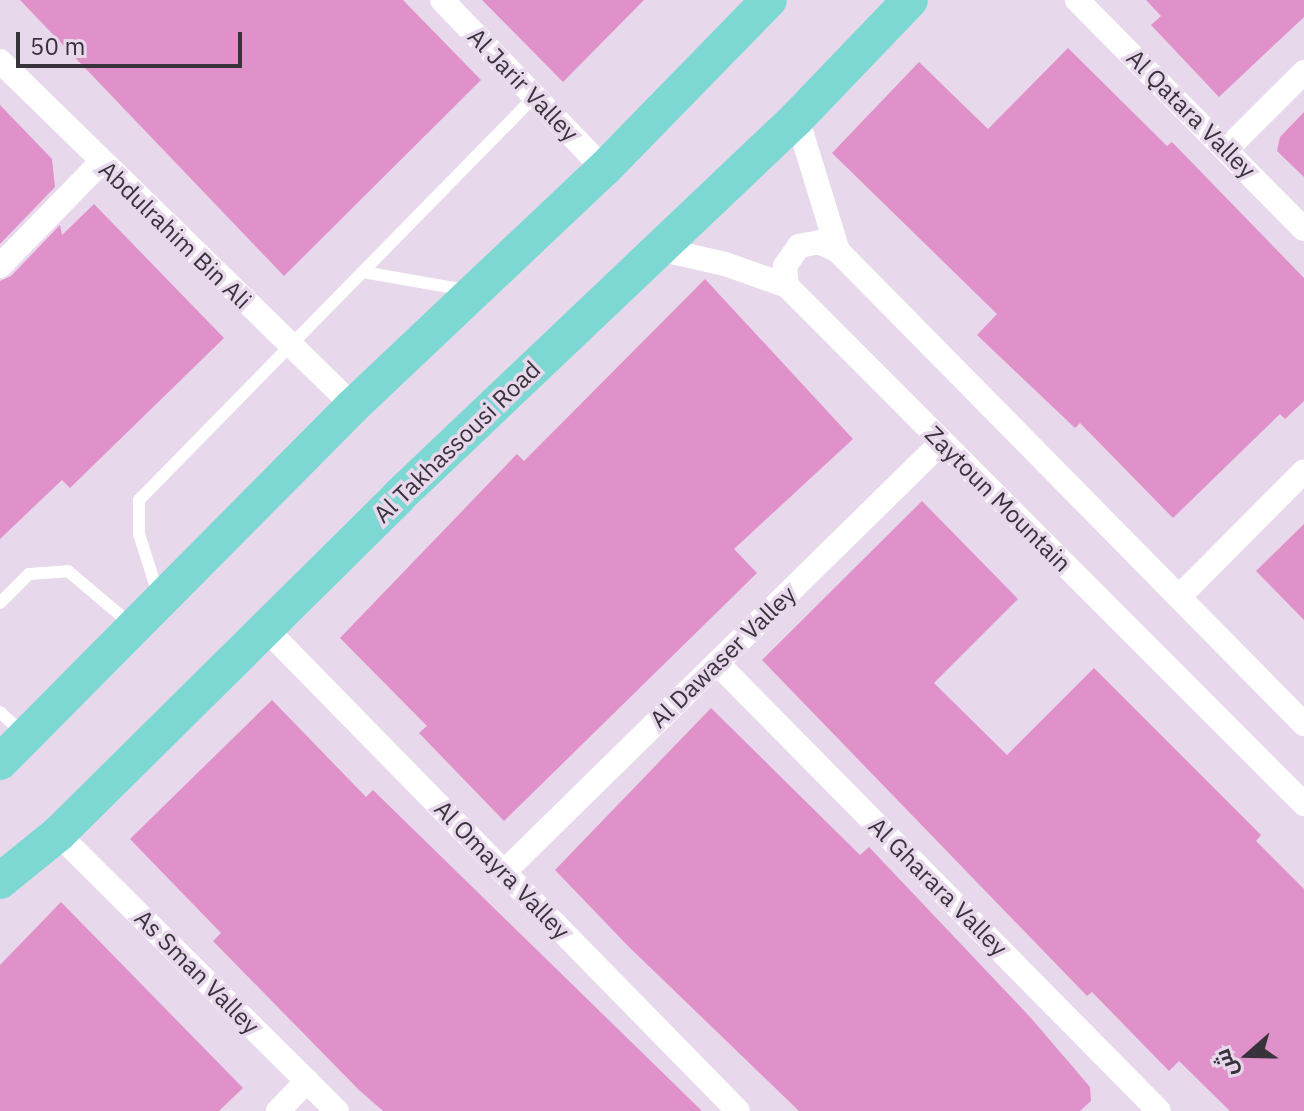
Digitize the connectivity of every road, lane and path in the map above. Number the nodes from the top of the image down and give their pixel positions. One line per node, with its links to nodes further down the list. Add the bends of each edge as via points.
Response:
1 (442, 0): 7 (street, Al Jarir Valley)
2 (769, 0): 11 (main road)
3 (910, 0): 8 (main road, Al Takhassousi Road)
4 (1077, 0): 9 (street, Al Qatara Valley)
5 (0, 61): 10 (street, Abdulrahim Bin Ali)
6 (1304, 72): 9 (street)
7 (534, 97): 11 (street, Al Jarir Valley); 16 (lane)
8 (797, 118): 13 (main road, Al Takhassousi Road); 14 (street)
9 (1227, 149): 12 (street, Al Qatara Valley)
10 (100, 163): 15 (street); 19 (street, Abdulrahim Bin Ali)
11 (604, 169): 18 (main road)
12 (1304, 229)
13 (659, 249): 17 (street, Zaytoun Mountain); 26 (main road, Al Takhassousi Road)
14 (838, 251): 17 (street, via 819,242 799,246 785,266); 23 (street)
15 (0, 266)
16 (363, 272): 18 (lane); 19 (lane)
17 (787, 286): 21 (street, Zaytoun Mountain)
18 (476, 292): 20 (main road)
19 (289, 343): 20 (street, Abdulrahim Bin Ali); 25 (lane, via 139,500)
20 (353, 406): 25 (main road)
21 (941, 443): 27 (street, Al Dawaser Valley); 32 (street, Zaytoun Mountain)
22 (1304, 471): 23 (street)
23 (1179, 597): 29 (street)
24 (0, 603): 25 (lane, via 29,574 68,571)
25 (148, 615): 30 (main road)
26 (267, 630): 33 (main road, Al Takhassousi Road); 34 (street, Al Omayra Valley)
27 (717, 663): 34 (street, Al Dawaser Valley); 37 (street, Al Gharara Valley)
28 (0, 712): 30 (lane)
29 (1304, 724)
30 (27, 737): 31 (main road)
31 (0, 762)
32 (1304, 804)
33 (58, 834): 35 (main road, Al Takhassousi Road); 36 (street, As Sman Valley)
34 (504, 872): 40 (street, Al Omayra Valley)
35 (0, 881)
36 (307, 1081): 38 (street); 39 (street, As Sman Valley)
37 (1149, 1108)
38 (278, 1111)
39 (337, 1111)
40 (738, 1111)

